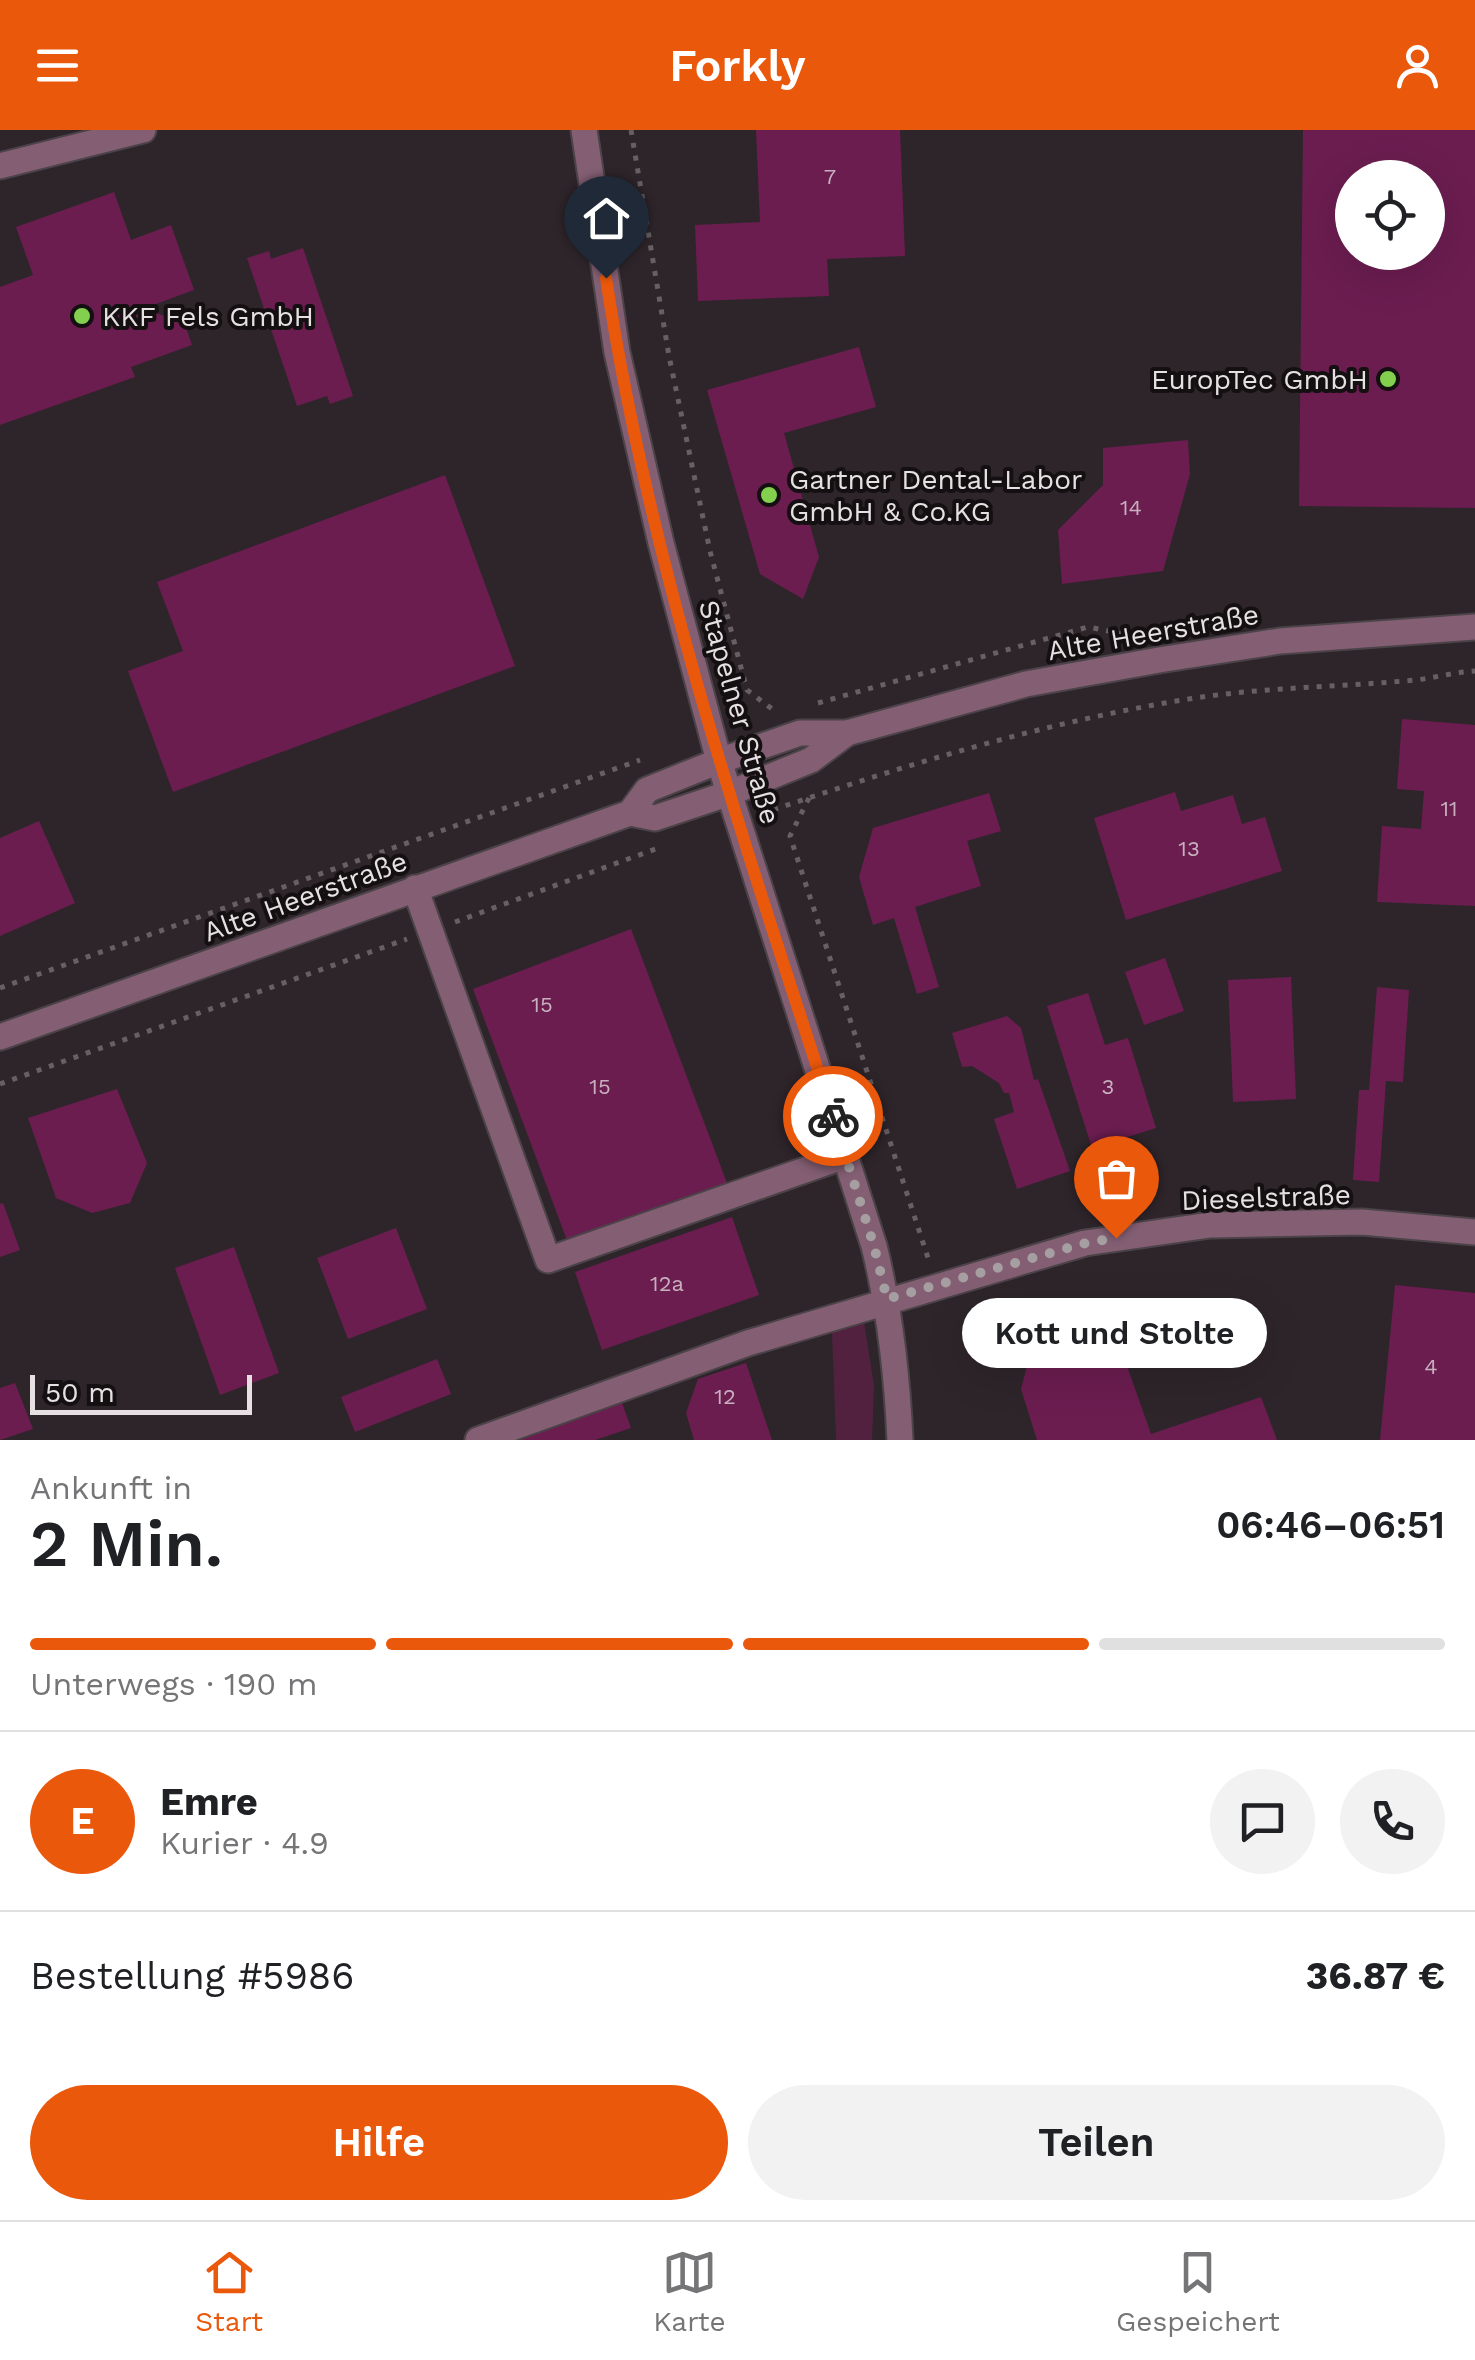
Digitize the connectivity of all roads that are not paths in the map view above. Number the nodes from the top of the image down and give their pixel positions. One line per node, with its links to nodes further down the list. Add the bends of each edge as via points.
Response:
1 (143, 130): 3 (street)
2 (584, 130): 6 (street, Stapelner Straße, via 617,352)
3 (0, 166)
4 (1475, 626): 5 (street, Alte Heerstraße, via 1280,641 1172,658 1014,687)
5 (847, 733): 6 (street, Alte Heerstraße, via 800,733); 7 (street, Alte Heerstraße, via 812,760)
6 (719, 760): 7 (street, Stapelner Straße); 8 (street, Alte Heerstraße, via 647,790)
7 (730, 793): 8 (street, Alte Heerstraße, via 655,818); 11 (street, Stapelner Straße)
8 (630, 813): 9 (street, Alte Heerstraße)
9 (415, 888): 10 (street, Alte Heerstraße); 11 (street, via 548,1260)
10 (0, 1037)
11 (846, 1156): 13 (street, Stapelner Straße)
12 (1475, 1232): 13 (street, Dieselstraße, via 1362,1222 1210,1225 1086,1243)
13 (887, 1299): 14 (street); 15 (street, Stapelner Straße)
14 (478, 1440)
15 (900, 1440)

